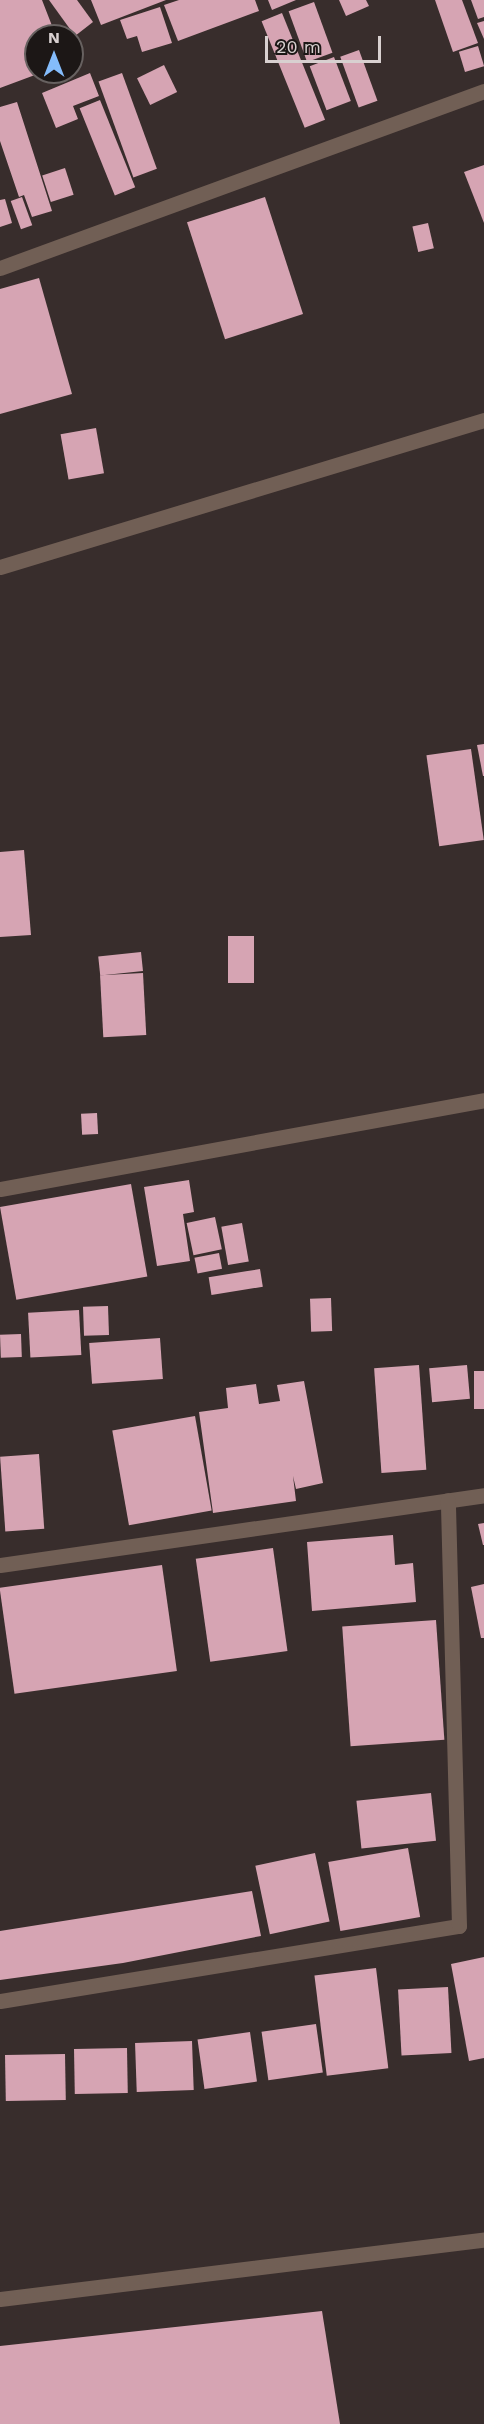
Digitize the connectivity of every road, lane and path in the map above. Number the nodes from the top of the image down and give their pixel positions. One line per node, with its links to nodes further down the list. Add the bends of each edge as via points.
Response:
1 (484, 91): 2 (street)
2 (0, 268)
3 (484, 420): 4 (street)
4 (0, 567)
5 (484, 1100): 6 (street)
6 (0, 1189)
7 (484, 1495): 8 (street)
8 (448, 1500): 9 (street); 10 (street, via 459,1926)
9 (0, 1565)
10 (0, 2001)
11 (484, 2240): 12 (street)
12 (0, 2300)

